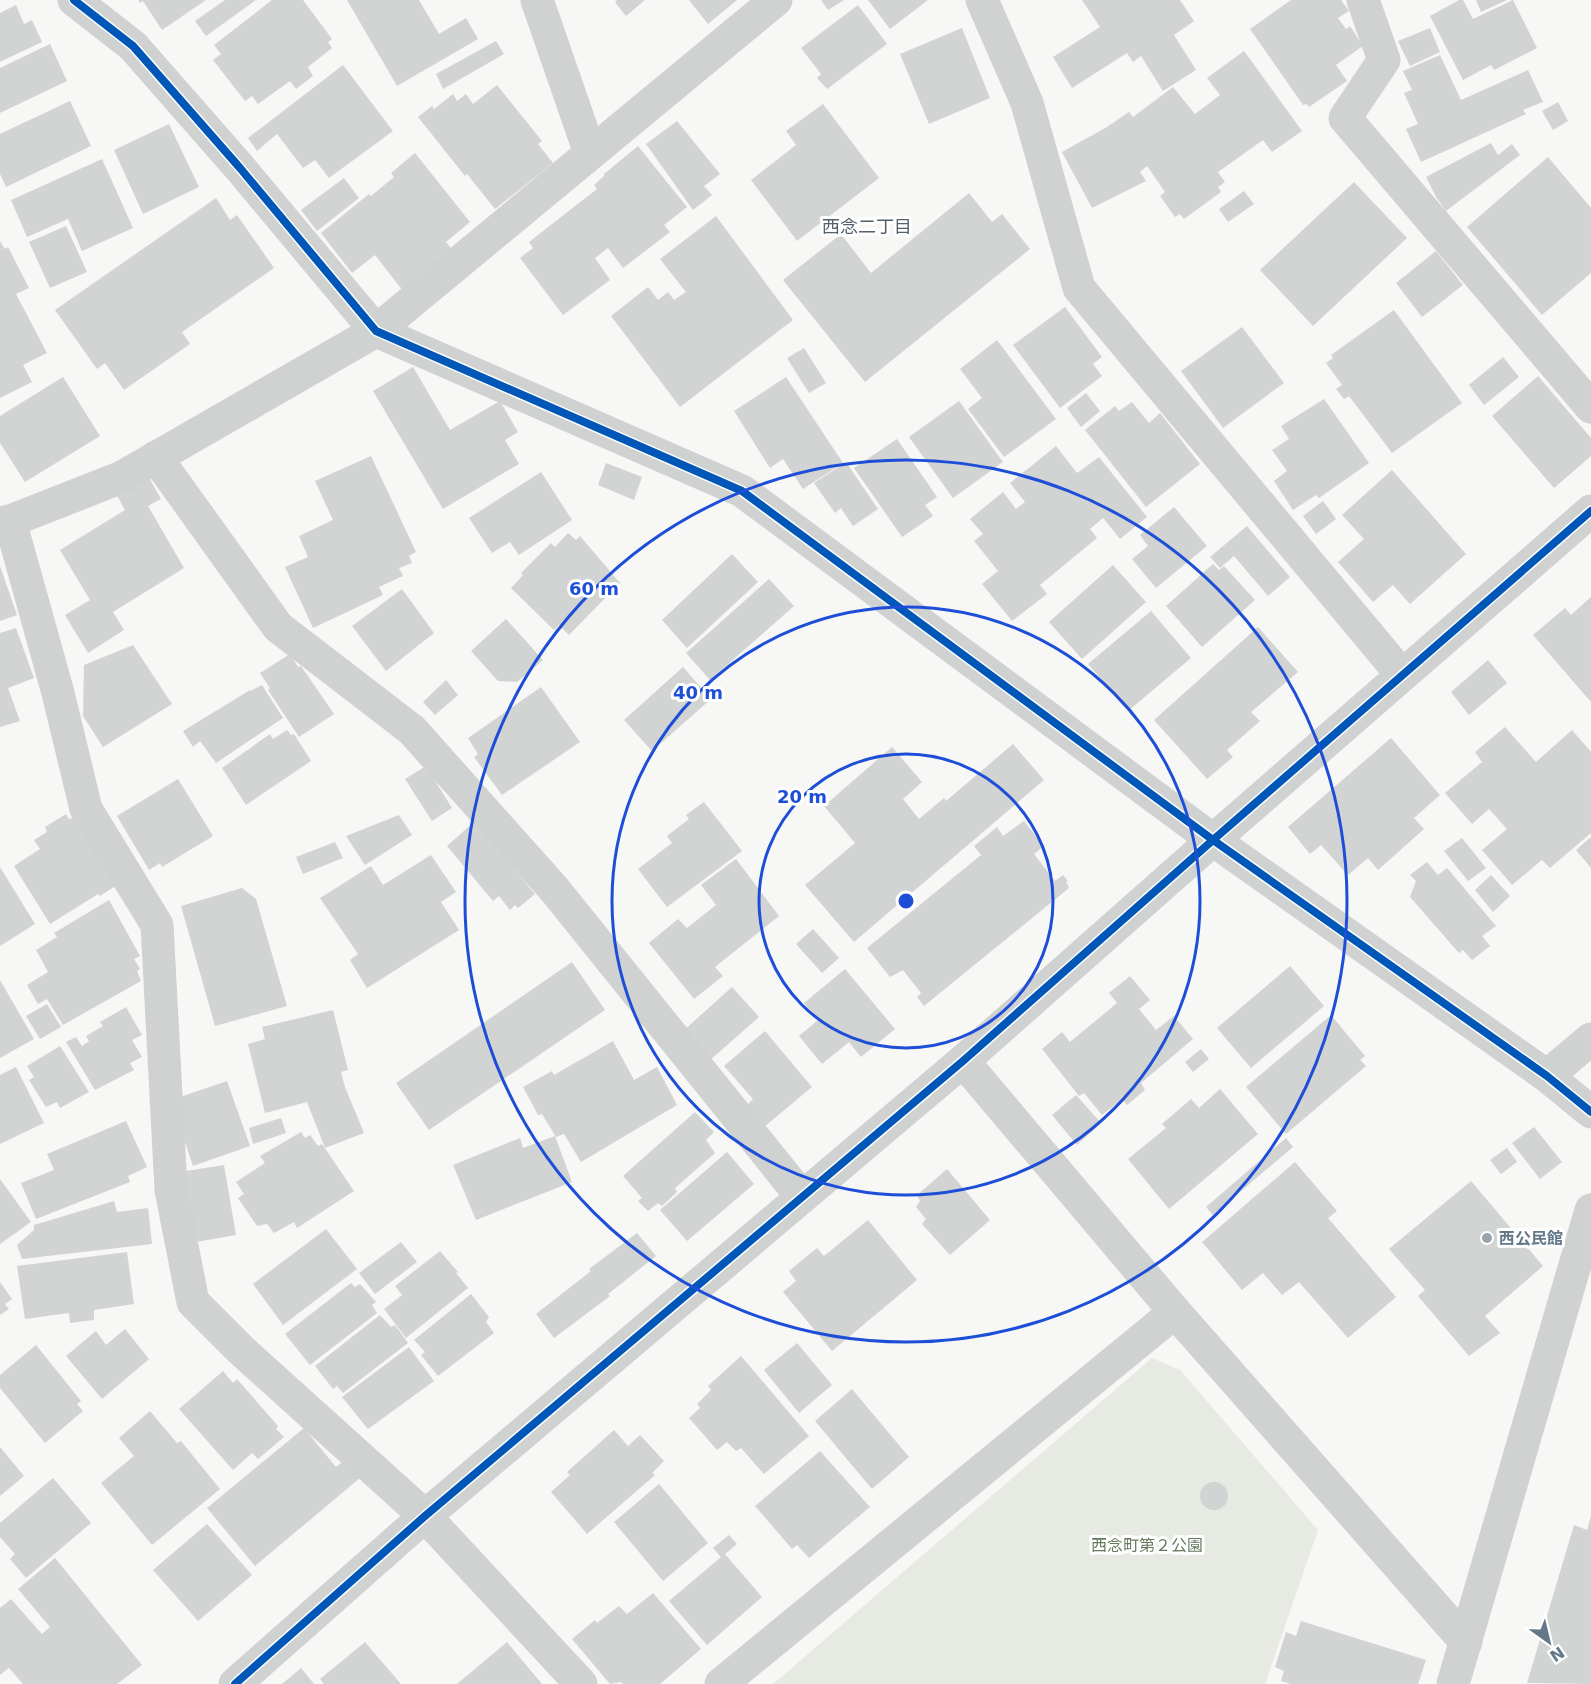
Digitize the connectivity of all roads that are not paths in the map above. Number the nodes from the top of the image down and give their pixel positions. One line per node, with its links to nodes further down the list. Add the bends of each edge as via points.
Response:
1 (74, 0): 7 (street, via 134,46)
2 (537, 0): 6 (street)
3 (776, 0): 6 (street)
4 (982, 0): 12 (street, via 1028,103 1079,288)
5 (1363, 0): 8 (street, via 1384,60 1345,118)
6 (590, 153): 7 (street)
7 (376, 331): 9 (street); 13 (street, via 742,491)
8 (1591, 407)
9 (156, 457): 11 (street, via 122,477); 18 (street, via 278,627 412,730 554,889)
10 (1591, 511): 12 (street)
11 (5, 522): 21 (street, via 58,693 86,809 158,925 171,1190 193,1302)
12 (1402, 675): 13 (street)
13 (1213, 840): 15 (street); 16 (street)
14 (1591, 1039): 16 (street)
15 (963, 1061): 18 (street); 20 (street)
16 (1547, 1076): 17 (street)
17 (1591, 1112)
18 (802, 1197): 21 (street)
19 (1591, 1210): 22 (street)
20 (1175, 1312): 22 (street); 25 (street)
21 (425, 1516): 23 (street); 24 (street)
22 (1466, 1642): 26 (street)
23 (235, 1684)
24 (581, 1684)
25 (721, 1684)
26 (1453, 1684)

